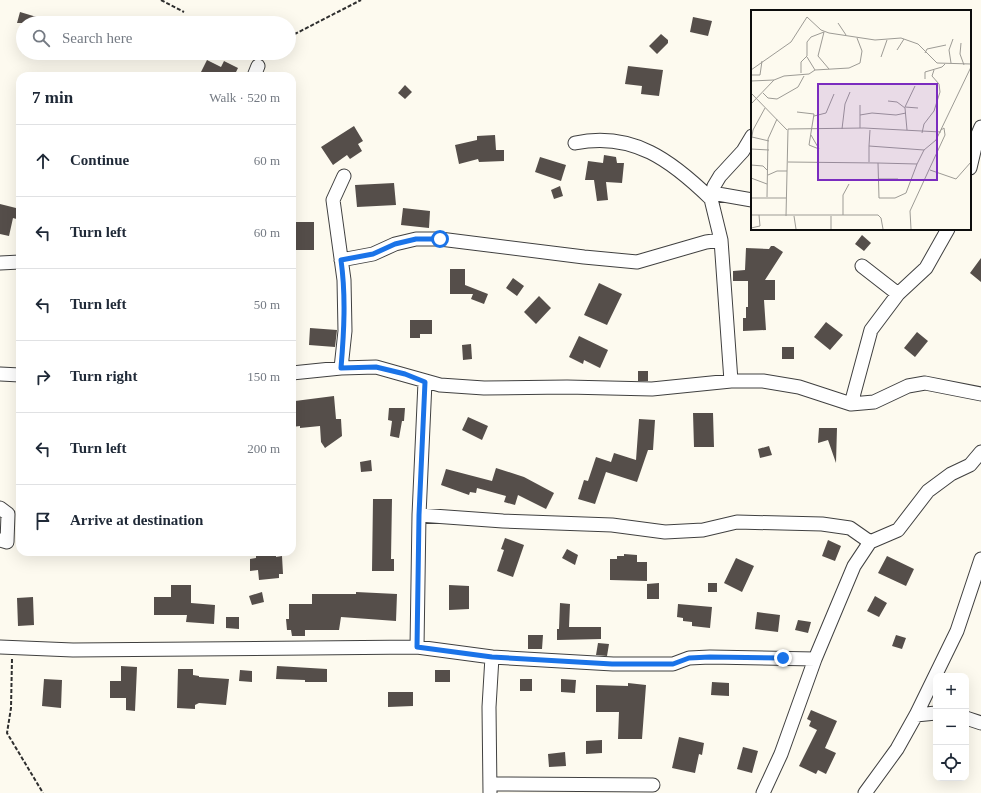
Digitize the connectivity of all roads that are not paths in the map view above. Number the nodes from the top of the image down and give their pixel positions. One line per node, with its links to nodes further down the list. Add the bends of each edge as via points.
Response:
1 (981, 127): 4 (street)
2 (751, 138): 6 (street, via 743,151 720,176)
3 (575, 143): 6 (street, via 602,140 649,151 670,163)
4 (971, 164)
5 (344, 176): 10 (street, via 334,200)
6 (712, 196): 7 (street); 9 (street)
7 (751, 200)
8 (947, 230): 14 (street, via 926,268)
9 (721, 240): 10 (street, via 637,262 440,239 409,241 373,254); 19 (street)
10 (341, 260): 15 (street, via 344,280 344,331)
11 (16, 262): 12 (street)
12 (0, 263)
13 (862, 266): 14 (street)
14 (898, 294): 22 (street, via 871,330)
15 (341, 368): 16 (street); 20 (street, via 376,367)
16 (296, 373)
17 (0, 374): 18 (street)
18 (16, 375)
19 (731, 381): 20 (street, via 652,389 559,386 471,388); 22 (street, via 763,381 799,387)
20 (425, 382): 25 (street)
21 (981, 394): 22 (street, via 925,383 908,386 874,402)
22 (851, 404)
23 (981, 452): 27 (street, via 970,465 951,474 928,491 898,530)
24 (0, 508): 26 (street, via 8,514 7,542)
25 (419, 515): 27 (street, via 503,521 612,524 665,532 703,530 737,522 822,524 850,528); 30 (street)
26 (0, 540)
27 (870, 542): 32 (street, via 854,566)
28 (981, 558): 34 (street, via 957,631)
29 (6, 647): 30 (street, via 73,650)
30 (417, 647): 31 (street)
31 (492, 657): 32 (street, via 612,664 673,664 689,658 710,657); 38 (street, via 489,707)
32 (816, 659): 39 (street)
33 (933, 713): 34 (street)
34 (916, 715): 40 (street, via 897,749)
35 (969, 719): 36 (street)
36 (981, 723)
37 (653, 785): 38 (street)
38 (490, 788)
39 (763, 793)
40 (865, 793)

